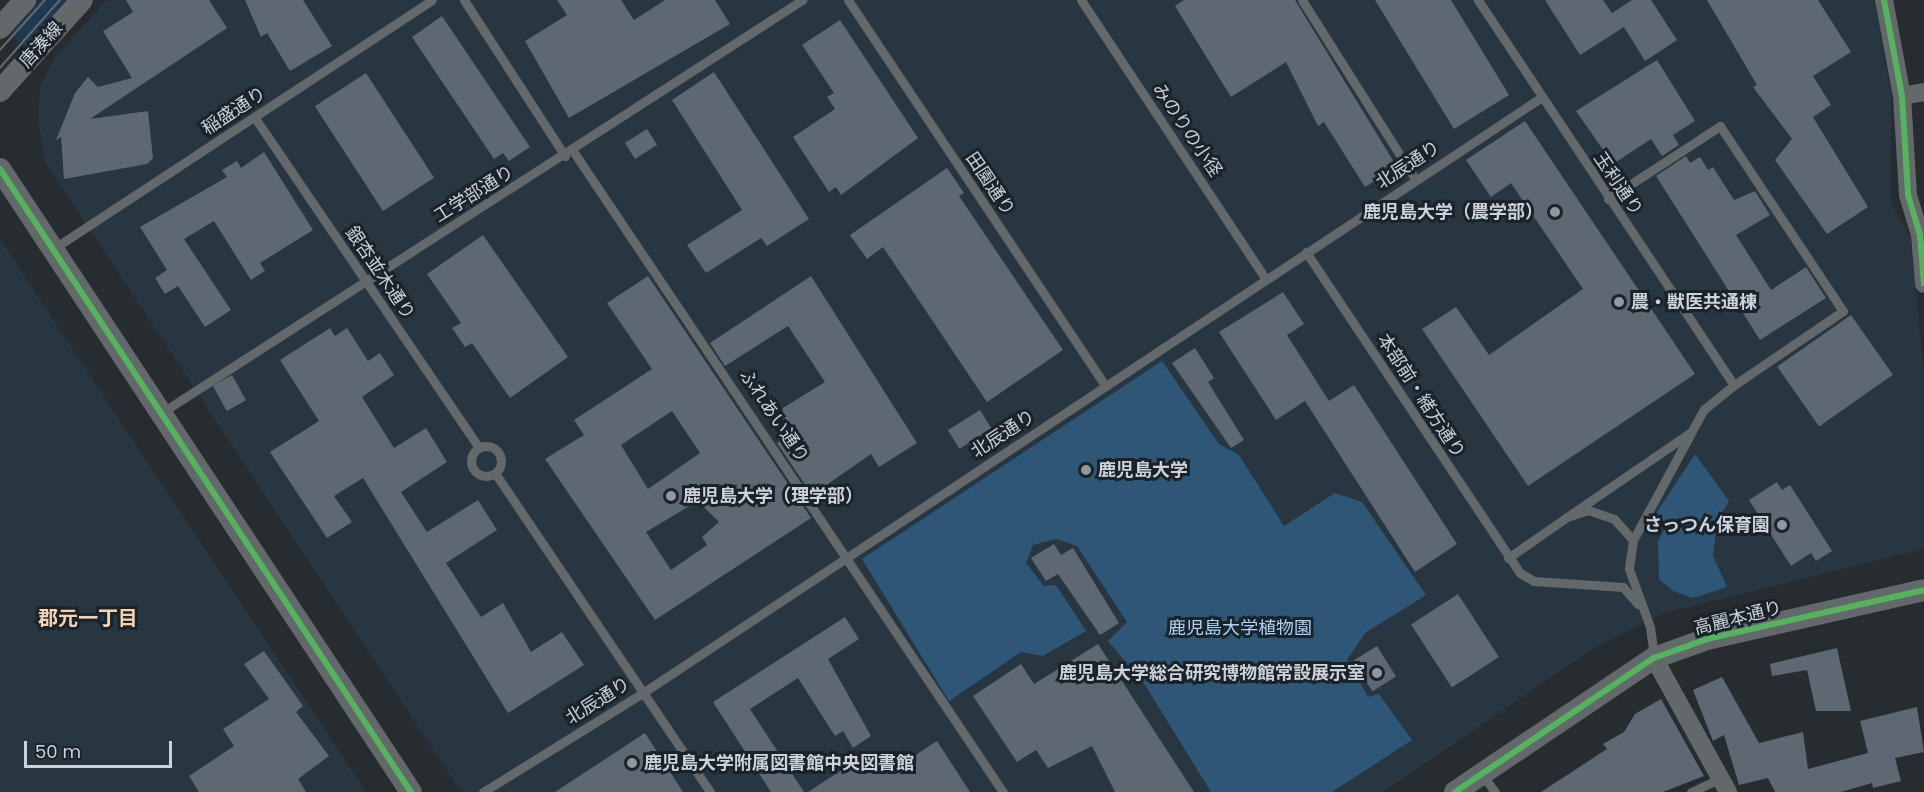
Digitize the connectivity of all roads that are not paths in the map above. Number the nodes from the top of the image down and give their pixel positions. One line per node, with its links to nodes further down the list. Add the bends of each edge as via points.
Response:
1 (25, 0): 11 (street)
2 (82, 0): 12 (street, 唐湊線)
3 (432, 0): 16 (lane, 稲盛通り)
4 (464, 0): 18 (lane)
5 (802, 0): 17 (lane, 工学部通り)
6 (848, 0): 29 (lane, 田園通り)
7 (1081, 0): 25 (lane, みのりの小径)
8 (1302, 0): 20 (lane)
9 (1478, 0): 15 (lane, 玉利通り)
10 (1884, 0): 14 (street)
11 (0, 28)
12 (0, 91)
13 (1924, 92): 14 (street)
14 (1902, 96): 22 (street, via 1908,195)
15 (1539, 99): 20 (lane, 北辰通り); 21 (lane, 玉利通り)
16 (255, 118): 23 (lane, 稲盛通り); 26 (lane, 銀杏並木通り)
17 (573, 151): 18 (lane, 工学部通り); 36 (lane, ふれあい通り)
18 (565, 156): 26 (lane, 工学部通り)
19 (0, 170): 23 (street)
20 (1416, 180): 24 (lane, 北辰通り)
21 (1608, 199): 28 (lane, 玉利通り); 28 (lane, via 1720,126 1843,311)
22 (1922, 235): 27 (street)
23 (53, 249): 30 (street)
24 (1306, 252): 25 (lane, 北辰通り); 37 (lane, 本部前・緒方通り)
25 (1266, 279): 29 (lane, 北辰通り)
26 (365, 281): 30 (lane, 工学部通り); 32 (lane, 銀杏並木通り)
27 (1924, 284)
28 (1734, 385): 31 (lane, via 1704,409)
29 (1105, 386): 36 (lane, 北辰通り)
30 (161, 413): 44 (street)
31 (1692, 431): 34 (lane); 35 (lane)
32 (479, 447): 33 (lane, via 496,449 501,457); 33 (lane, via 471,464 485,476)
33 (495, 473): 41 (lane)
34 (1567, 517): 35 (lane, via 1588,510 1614,519); 37 (lane)
35 (1633, 540): 39 (lane, via 1629,569)
36 (849, 556): 41 (lane, 北辰通り); 47 (lane, ふれあい通り)
37 (1508, 558): 39 (lane, 本部前・緒方通り, via 1534,581 1623,587)
38 (1924, 590): 40 (street, 高麗本通り, via 1707,639)
39 (1642, 608): 40 (lane)
40 (1654, 658): 42 (street, 高麗本通り); 43 (street)
41 (644, 692): 45 (lane, 北辰通り); 46 (lane)
42 (1481, 773): 48 (street, 高麗本通り); 49 (lane)
43 (1725, 785): 50 (lane)
44 (411, 792)
45 (483, 792)
46 (710, 792)
47 (1003, 792)
48 (1455, 792)
49 (1495, 792)
50 (1691, 792)

